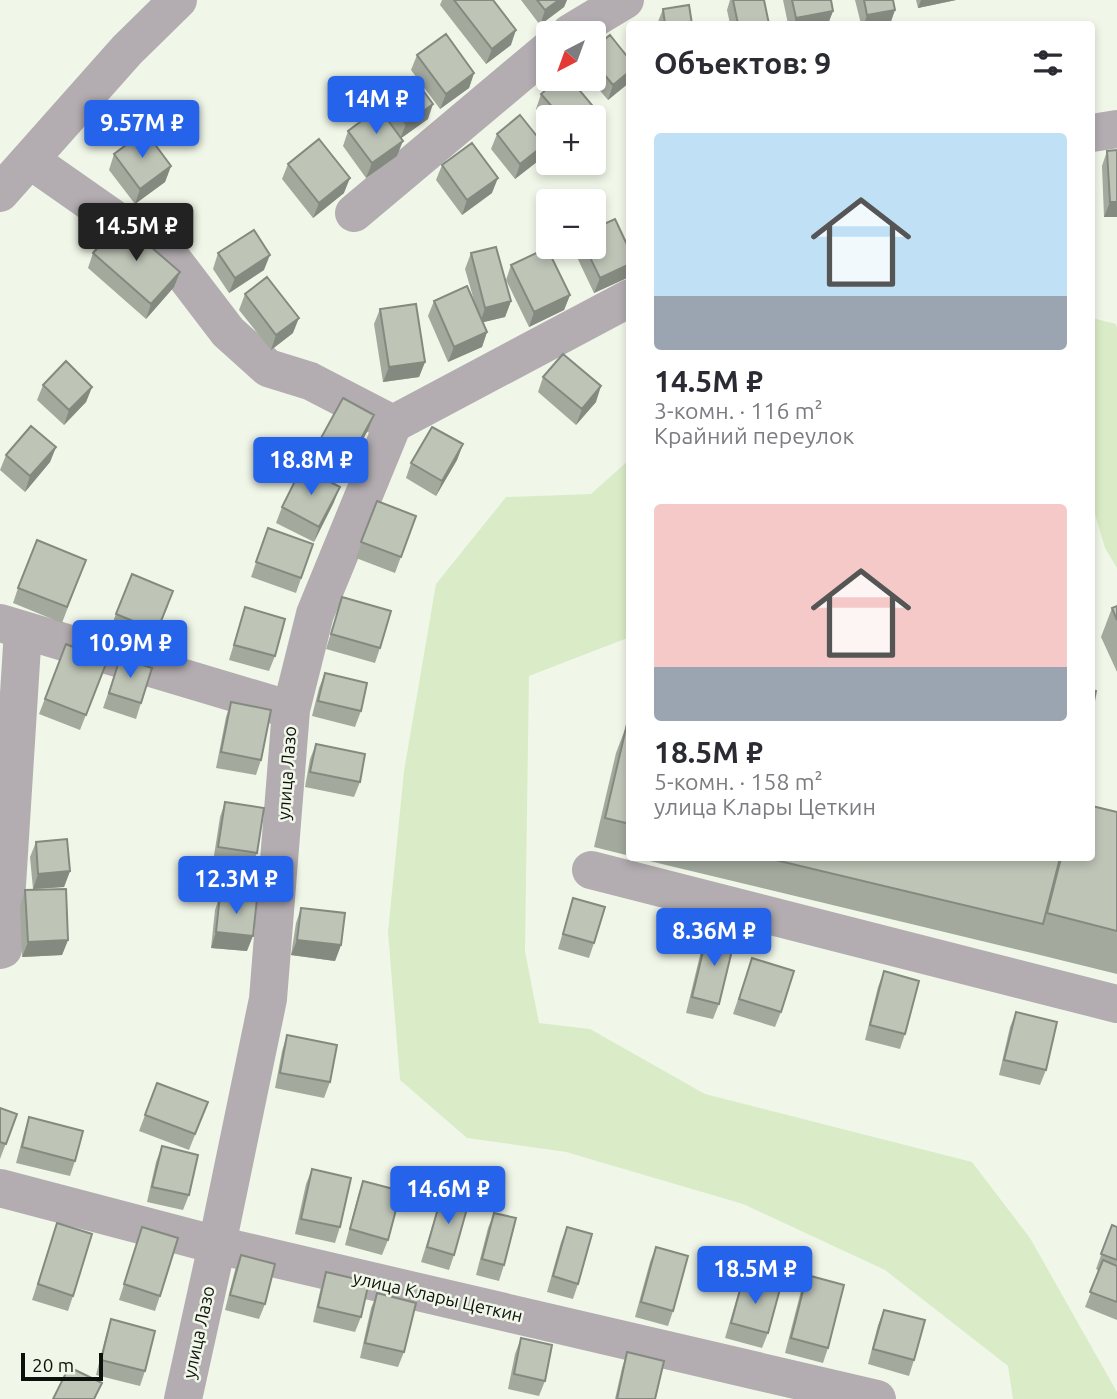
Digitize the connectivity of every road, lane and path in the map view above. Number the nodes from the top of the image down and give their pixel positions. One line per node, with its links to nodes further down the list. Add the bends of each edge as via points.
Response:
1 (178, 0): 7 (street)
2 (625, 0): 3 (street)
3 (590, 21)
4 (536, 60): 9 (street)
5 (1117, 130): 6 (street)
6 (1095, 133)
7 (30, 160): 8 (street); 11 (street, via 173,260 228,332 268,368 310,381)
8 (0, 193)
9 (354, 213)
10 (626, 300): 11 (street)
11 (393, 424): 13 (street, улица Лазо, via 315,614)
12 (11, 626): 13 (street); 15 (street)
13 (291, 710): 18 (street, улица Лазо, via 268,999)
14 (591, 870): 16 (street)
15 (0, 950)
16 (1117, 1004)
17 (0, 1188): 18 (street, улица Клары Цеткин)
18 (218, 1245): 19 (street, улица Лазо); 20 (street, улица Клары Цеткин)
19 (183, 1399)
20 (877, 1399)

